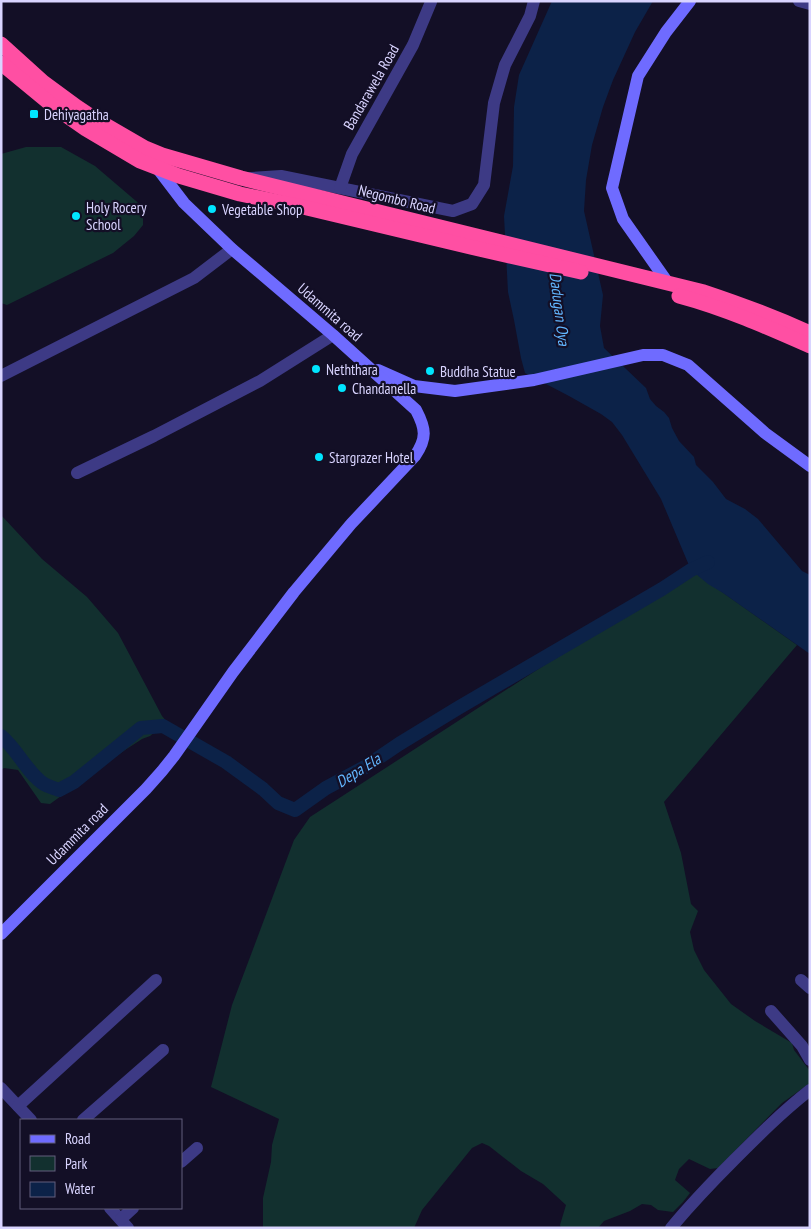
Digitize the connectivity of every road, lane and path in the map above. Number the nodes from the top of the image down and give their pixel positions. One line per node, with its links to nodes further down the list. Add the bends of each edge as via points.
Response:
1 (534, 1): 11 (street, via 530,16 505,65 494,103 484,185 472,204 453,211)
2 (690, 1): 15 (street, via 638,76 612,188 623,219)
3 (799, 1): 5 (street)
4 (431, 2): 11 (street, Bandarawela Road, via 413,45 352,154)
5 (810, 4)
6 (1, 44): 8 (highway, Negombo Road, via 61,96)
7 (3, 66): 9 (highway, Negombo Road, via 68,118)
8 (145, 148): 9 (street, Udammita road); 10 (highway, Negombo Road)
9 (157, 168): 12 (highway, Negombo Road, via 240,194); 13 (street, Udammita road, via 184,203)
10 (241, 178): 11 (street, via 280,176); 12 (highway, Negombo Road)
11 (340, 188)
12 (481, 243): 14 (highway, Negombo Road)
13 (232, 249): 17 (street, Udammita road); 20 (street, via 194,278)
14 (630, 278): 15 (highway, Negombo Road); 18 (highway, Negombo Road, via 755,322)
15 (668, 283): 16 (highway, Negombo Road, via 761,312)
16 (810, 333)
17 (333, 335): 19 (street, Udammita road); 22 (street, via 260,381)
18 (810, 346)
19 (366, 365): 21 (street, via 414,386 455,391 534,380 643,355 663,355 688,365 765,433); 23 (street, Udammita road, via 416,410 425,434 421,447 294,592 174,756 146,789)
20 (1, 376)
21 (810, 466)
22 (77, 473)
23 (1, 934)
24 (156, 980): 30 (street)
25 (771, 1011): 27 (street)
26 (163, 1050): 32 (street)
27 (810, 1060)
28 (1, 1088): 30 (street)
29 (810, 1090): 38 (street, via 751,1142)
30 (18, 1106): 31 (street)
31 (30, 1119)
32 (83, 1119)
33 (197, 1148): 34 (street)
34 (182, 1161)
35 (111, 1209): 37 (street)
36 (132, 1209): 37 (street)
37 (125, 1223)
38 (671, 1228)

